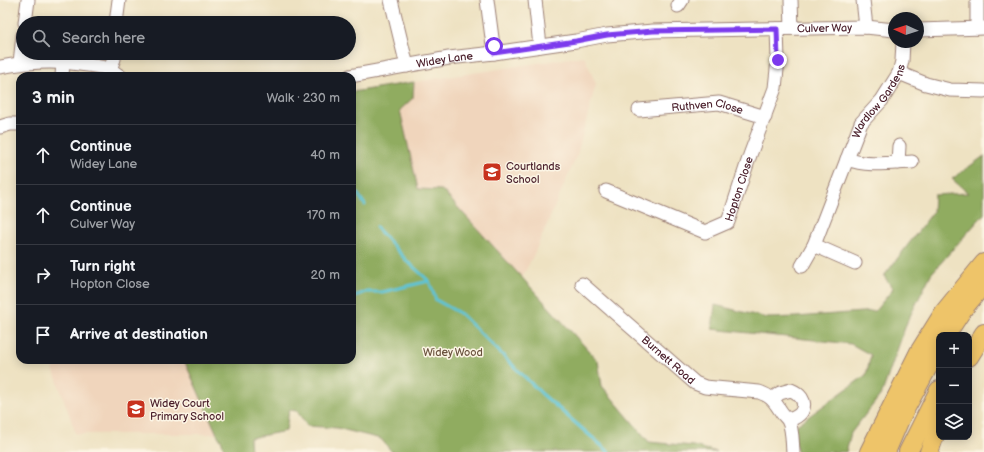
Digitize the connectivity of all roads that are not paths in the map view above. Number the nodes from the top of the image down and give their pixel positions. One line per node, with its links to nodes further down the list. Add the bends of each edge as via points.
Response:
1 (28, 0): 9 (street)
2 (119, 0): 10 (street)
3 (392, 0): 24 (street)
4 (487, 0): 19 (street)
5 (535, 0): 17 (street)
6 (791, 0): 12 (street)
7 (863, 0): 11 (street)
8 (977, 0): 13 (street)
9 (26, 16)
10 (117, 16)
11 (866, 27): 12 (street, Culver Way); 15 (street, Culver Way)
12 (792, 28): 14 (street, Culver Way)
13 (980, 28): 16 (street)
14 (777, 29): 17 (street, Culver Way, via 653,31 607,35); 33 (street, Hopton Close, via 778,60 775,88)
15 (888, 29)
16 (924, 30)
17 (540, 46): 19 (street, Widey Lane)
18 (903, 48): 29 (street, Wardlow Gardens)
19 (494, 53): 24 (street, Widey Lane)
20 (20, 60): 23 (street)
21 (114, 60): 28 (street)
22 (63, 62): 23 (street); 26 (street); 27 (street, via 79,63)
23 (20, 63): 25 (street)
24 (407, 66): 30 (street, Widey Lane)
25 (0, 67)
26 (62, 72)
27 (111, 72)
28 (115, 72)
29 (899, 73): 31 (street, via 950,90); 37 (street, Wardlow Gardens, via 882,100 861,123)
30 (356, 75)
31 (984, 91)
32 (645, 105): 33 (street, Ruthven Close, via 719,103)
33 (764, 117): 40 (street, Hopton Close, via 728,222 705,232)
34 (16, 124): 35 (street)
35 (0, 127)
36 (899, 146): 39 (street)
37 (847, 159): 39 (street, via 868,164); 41 (street, Wardlow Gardens)
38 (912, 162): 39 (street)
39 (898, 163)
40 (606, 191)
41 (814, 245): 43 (street); 44 (street, Wardlow Gardens)
42 (984, 262): 58 (highway, via 944,312 919,352)
43 (855, 263)
44 (802, 266)
45 (984, 284): 48 (highway)
46 (584, 290): 54 (street, Burnett Road, via 695,383 705,387 759,392)
47 (984, 318): 50 (highway)
48 (948, 332)
49 (984, 333): 51 (highway)
50 (972, 335)
51 (972, 352)
52 (936, 353): 59 (highway, via 901,417)
53 (936, 396): 60 (highway)
54 (772, 398): 55 (street); 55 (street, via 791,390 802,397 802,411)
55 (789, 421): 57 (street)
56 (936, 432): 61 (highway)
57 (793, 452)
58 (870, 452)
59 (886, 452)
60 (908, 452)
61 (929, 452)

